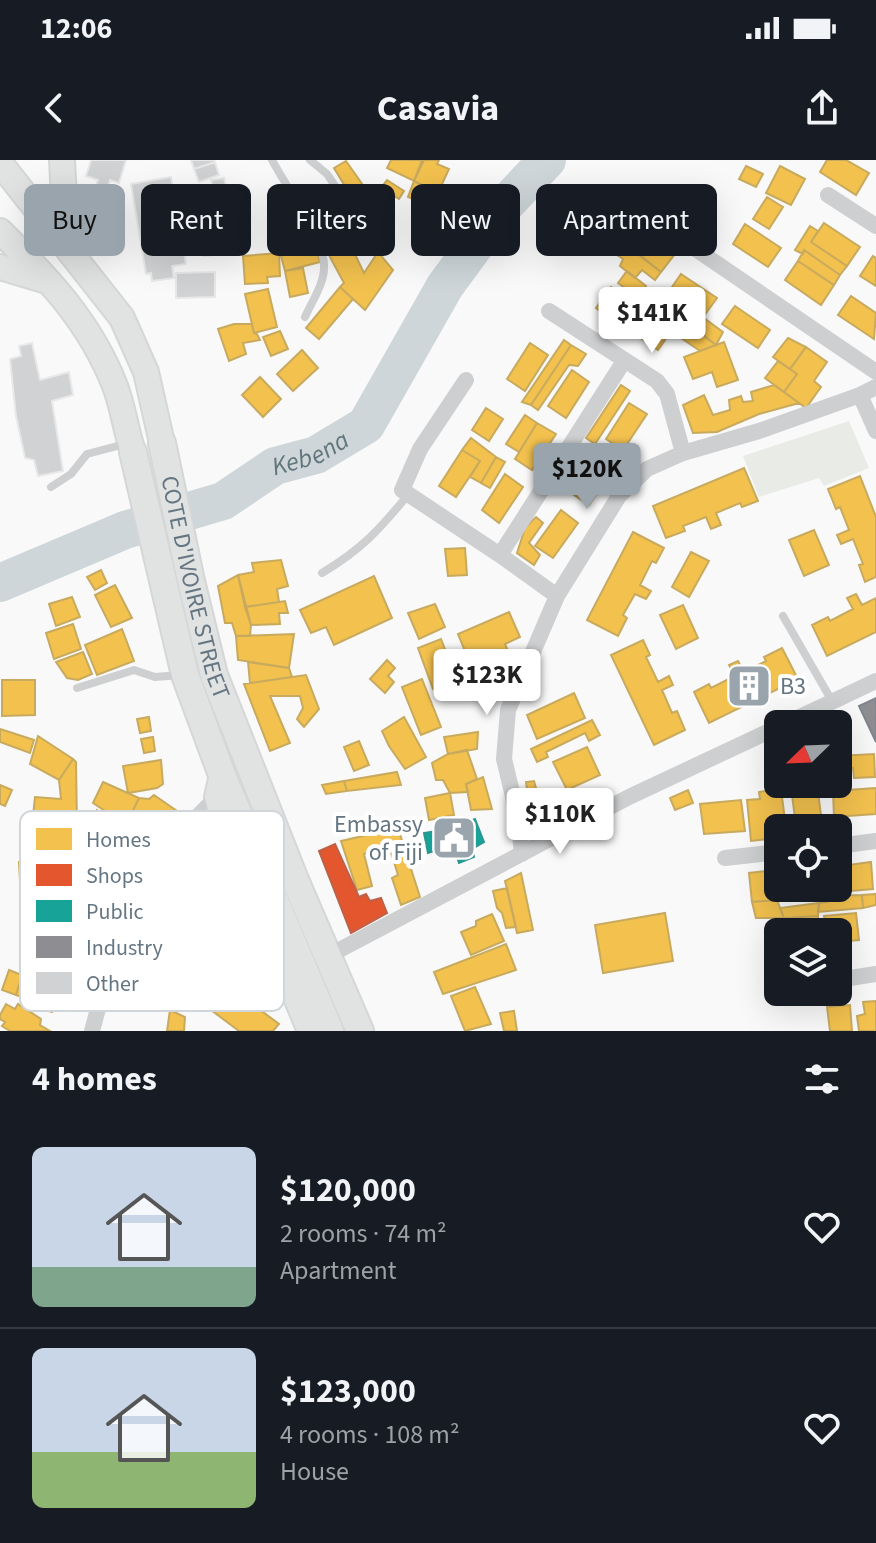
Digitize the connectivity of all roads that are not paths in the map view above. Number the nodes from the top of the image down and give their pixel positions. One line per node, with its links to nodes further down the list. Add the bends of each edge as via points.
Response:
1 (62, 160): 10 (main road, via 68,222)
2 (272, 160): 14 (lane, via 309,223 325,264)
3 (310, 160): 5 (lane)
4 (9, 170): 10 (main road, COTE D'IVOIRE STREET)
5 (334, 184)
6 (828, 195): 7 (street)
7 (876, 226)
8 (0, 231): 12 (main road, COTE D'IVOIRE STREET)
9 (706, 256): 16 (street)
10 (80, 266): 20 (main road, COTE D'IVOIRE STREET, via 122,318 146,372)
11 (0, 267): 12 (main road)
12 (53, 283): 21 (main road, COTE D'IVOIRE STREET, via 100,353)
13 (549, 311): 15 (street)
14 (305, 317)
15 (624, 361): 22 (street, via 657,381 667,394); 25 (street)
16 (876, 372)
17 (466, 380): 24 (street, via 420,449 402,490)
18 (868, 391): 19 (street); 22 (street)
19 (876, 431)
20 (162, 443): 39 (main road, COTE D'IVOIRE STREET, via 214,675)
21 (132, 448): 23 (lane, via 87,454); 29 (main road, COTE D'IVOIRE STREET)
22 (683, 453): 27 (street, via 647,469 619,496)
23 (51, 487)
24 (408, 494): 25 (street); 26 (lane, via 354,554)
25 (500, 555): 27 (street)
26 (322, 573)
27 (557, 596): 43 (street, via 508,710 504,759)
28 (783, 616): 32 (lane)
29 (185, 675): 31 (lane, via 155,677 134,670); 35 (main road, COTE D'IVOIRE STREET)
30 (876, 681): 32 (street)
31 (77, 688)
32 (832, 702): 33 (street)
33 (815, 710)
34 (764, 734): 43 (street)
35 (219, 786): 36 (street); 37 (main road, COTE D'IVOIRE STREET); 38 (main road, COTE D'IVOIRE STREET)
36 (200, 811)
37 (225, 811)
38 (230, 811)
39 (268, 811)
40 (876, 841): 41 (street)
41 (852, 844)
42 (284, 852): 47 (main road, COTE D'IVOIRE STREET)
43 (522, 854): 47 (street)
44 (764, 854): 45 (street)
45 (725, 858)
46 (284, 929): 54 (main road, COTE D'IVOIRE STREET)
47 (328, 956): 55 (main road, COTE D'IVOIRE STREET)
48 (284, 970): 53 (main road, COTE D'IVOIRE STREET)
49 (876, 974): 50 (street)
50 (852, 978)
51 (97, 1011): 52 (street)
52 (92, 1031)
53 (310, 1031)
54 (330, 1031)
55 (360, 1031)

